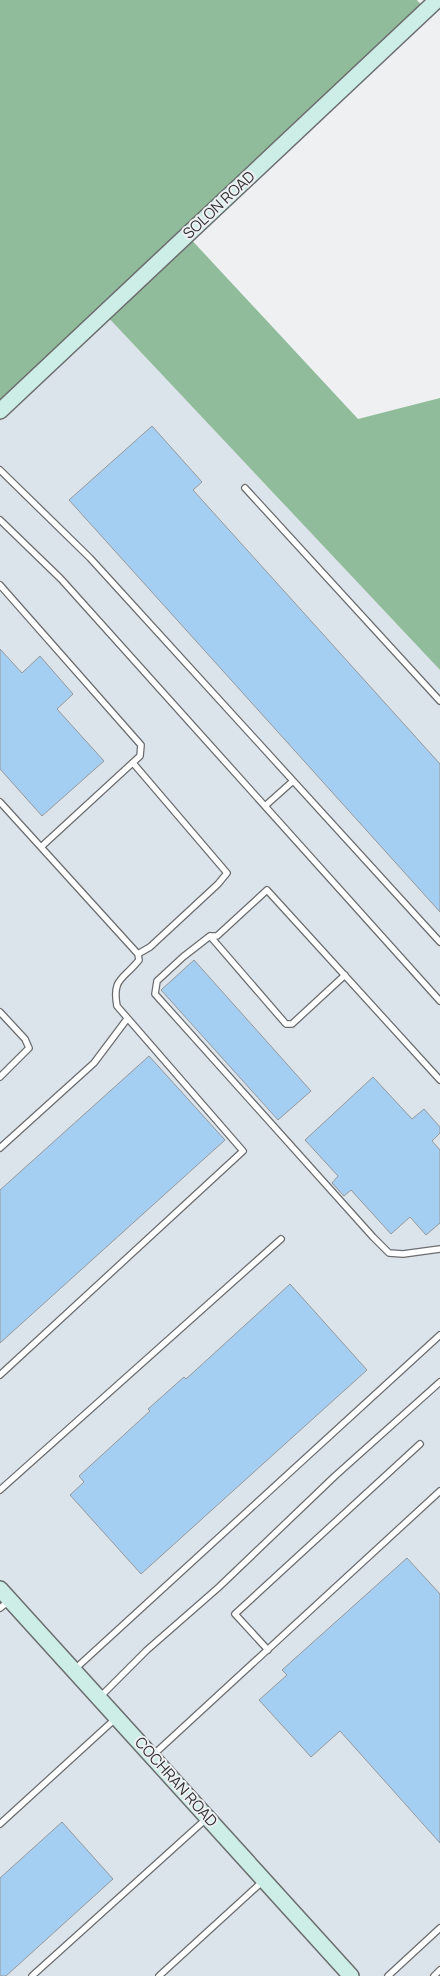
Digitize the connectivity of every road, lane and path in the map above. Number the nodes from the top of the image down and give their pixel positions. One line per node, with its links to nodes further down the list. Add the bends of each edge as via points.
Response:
1 (437, 0): 2 (street, SOLON ROAD)
2 (0, 411)
3 (0, 470): 9 (lane, via 90,558)
4 (245, 488): 7 (lane)
5 (0, 520): 11 (lane, via 61,579)
6 (0, 585): 8 (lane, via 141,745 140,756)
7 (440, 701)
8 (133, 763): 12 (lane); 15 (lane, via 227,873 150,947)
9 (293, 781): 11 (lane); 14 (lane)
10 (0, 802): 12 (lane)
11 (265, 806): 17 (lane)
12 (41, 847): 15 (lane)
13 (210, 936): 16 (lane, via 217,936 267,890); 16 (lane, via 286,1024 292,1024); 25 (lane, via 157,981 155,994 389,1253)
14 (440, 942)
15 (138, 954): 19 (lane, via 139,960 114,991 116,1006)
16 (345, 975): 22 (lane)
17 (440, 1001)
18 (0, 1012): 20 (lane)
19 (127, 1018): 23 (lane, via 94,1063); 27 (lane, via 243,1151)
20 (3, 1020): 21 (lane, via 30,1048)
21 (0, 1077)
22 (440, 1080)
23 (0, 1148)
24 (281, 1240): 30 (lane)
25 (440, 1249)
26 (440, 1334): 34 (lane)
27 (0, 1375)
28 (440, 1382): 35 (lane, via 147,1650)
29 (420, 1444): 33 (lane, via 235,1614)
30 (0, 1490)
31 (440, 1492): 33 (lane)
32 (3, 1599): 34 (street, COCHRAN ROAD)
33 (268, 1650): 37 (lane)
34 (74, 1670): 35 (street, COCHRAN ROAD)
35 (99, 1698): 36 (street, COCHRAN ROAD)
36 (117, 1717): 37 (street, COCHRAN ROAD); 39 (lane)
37 (152, 1756): 38 (street, COCHRAN ROAD)
38 (207, 1817): 40 (street, COCHRAN ROAD); 43 (lane)
39 (0, 1824)
40 (264, 1880): 44 (lane); 45 (street, COCHRAN ROAD)
41 (440, 1928): 46 (lane)
42 (440, 1970): 47 (lane)
43 (32, 1976)
44 (159, 1976)
45 (351, 1976)
46 (388, 1976)
47 (434, 1976)

